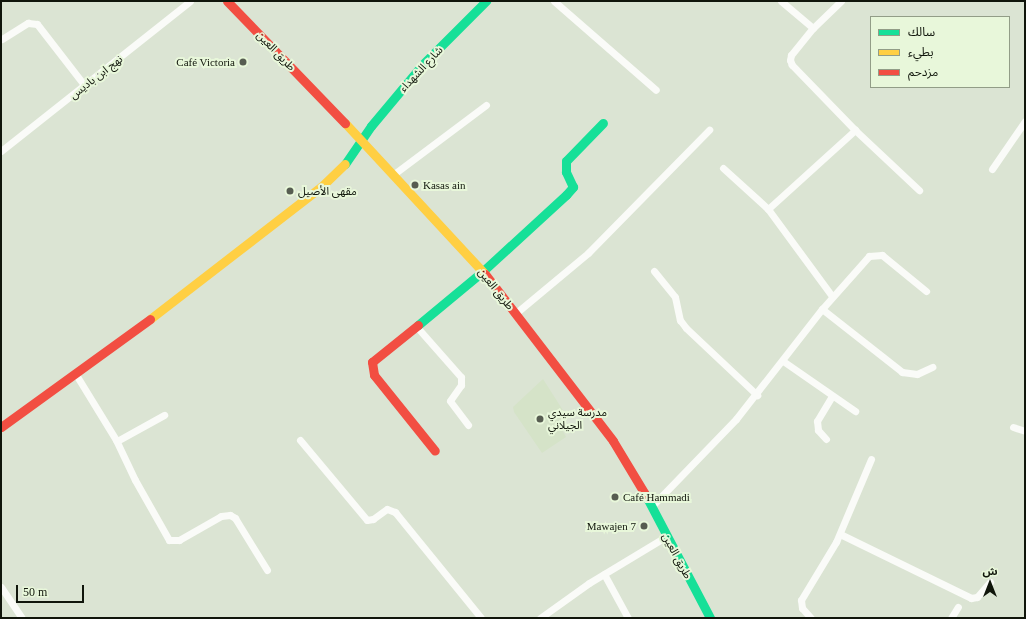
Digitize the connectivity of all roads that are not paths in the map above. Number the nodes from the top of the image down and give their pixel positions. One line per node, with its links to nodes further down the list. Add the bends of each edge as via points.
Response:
1 (190, 1): 9 (street, نهج ابن باديس)
2 (227, 1): 16 (street, طريق العين)
3 (486, 1): 16 (street, شارع الشهداء, via 422,65 371,126)
4 (554, 1): 10 (street)
5 (781, 1): 7 (street)
6 (841, 1): 7 (street)
7 (813, 28): 15 (street, via 791,55 792,65)
8 (2, 39): 9 (street, via 28,23 37,24)
9 (85, 86): 17 (street, نهج ابن باديس)
10 (656, 90)
11 (486, 106): 20 (street)
12 (1025, 121): 19 (street)
13 (603, 124): 24 (street, via 566,161 566,172 573,187)
14 (708, 130): 28 (street, via 588,253)
15 (854, 130): 21 (street); 22 (street)
16 (363, 142): 20 (street, طريق العين); 32 (street, شارع الشهداء, via 338,172 308,199)
17 (1, 151)
18 (723, 168): 22 (street)
19 (992, 169)
20 (394, 174): 24 (street, طريق العين)
21 (919, 190)
22 (768, 209): 26 (street)
23 (654, 271): 33 (street, via 675,297 680,320 686,328)
24 (483, 272): 28 (street, طريق العين); 29 (street)
25 (926, 290): 26 (street, via 882,255 874,254)
26 (832, 296): 27 (street)
27 (822, 309): 30 (street); 31 (street, via 902,372 917,374)
28 (516, 313): 46 (street, طريق العين, via 585,401)
29 (416, 326): 37 (street, via 461,377 461,384 450,401); 44 (street, via 372,362 371,370)
30 (783, 361): 33 (street); 34 (street)
31 (932, 367)
32 (75, 373): 38 (street, شارع الشهداء); 43 (street)
33 (756, 395): 46 (street, via 730,426)
34 (832, 396): 35 (street); 41 (street, via 817,421 818,430)
35 (855, 411)
36 (164, 415): 43 (street)
37 (468, 425)
38 (1, 427)
39 (1013, 427): 40 (street)
40 (1025, 431)
41 (826, 439)
42 (300, 440): 55 (street, via 367,520 373,519 387,509 395,512)
43 (117, 442): 49 (street, via 169,540 179,540 221,516 230,515 235,518)
44 (435, 451)
45 (871, 459): 47 (street)
46 (652, 506): 48 (street, طريق العين)
47 (840, 534): 51 (street, via 967,597 977,597); 59 (street, via 801,600 802,608)
48 (667, 536): 50 (street); 58 (street, طريق العين)
49 (267, 570)
50 (604, 574): 56 (street); 57 (street)
51 (990, 582)
52 (1, 587): 54 (street)
53 (958, 607): 60 (street)
54 (22, 618)
55 (481, 618)
56 (540, 618)
57 (628, 618)
58 (710, 618)
59 (811, 618)
60 (951, 618)

